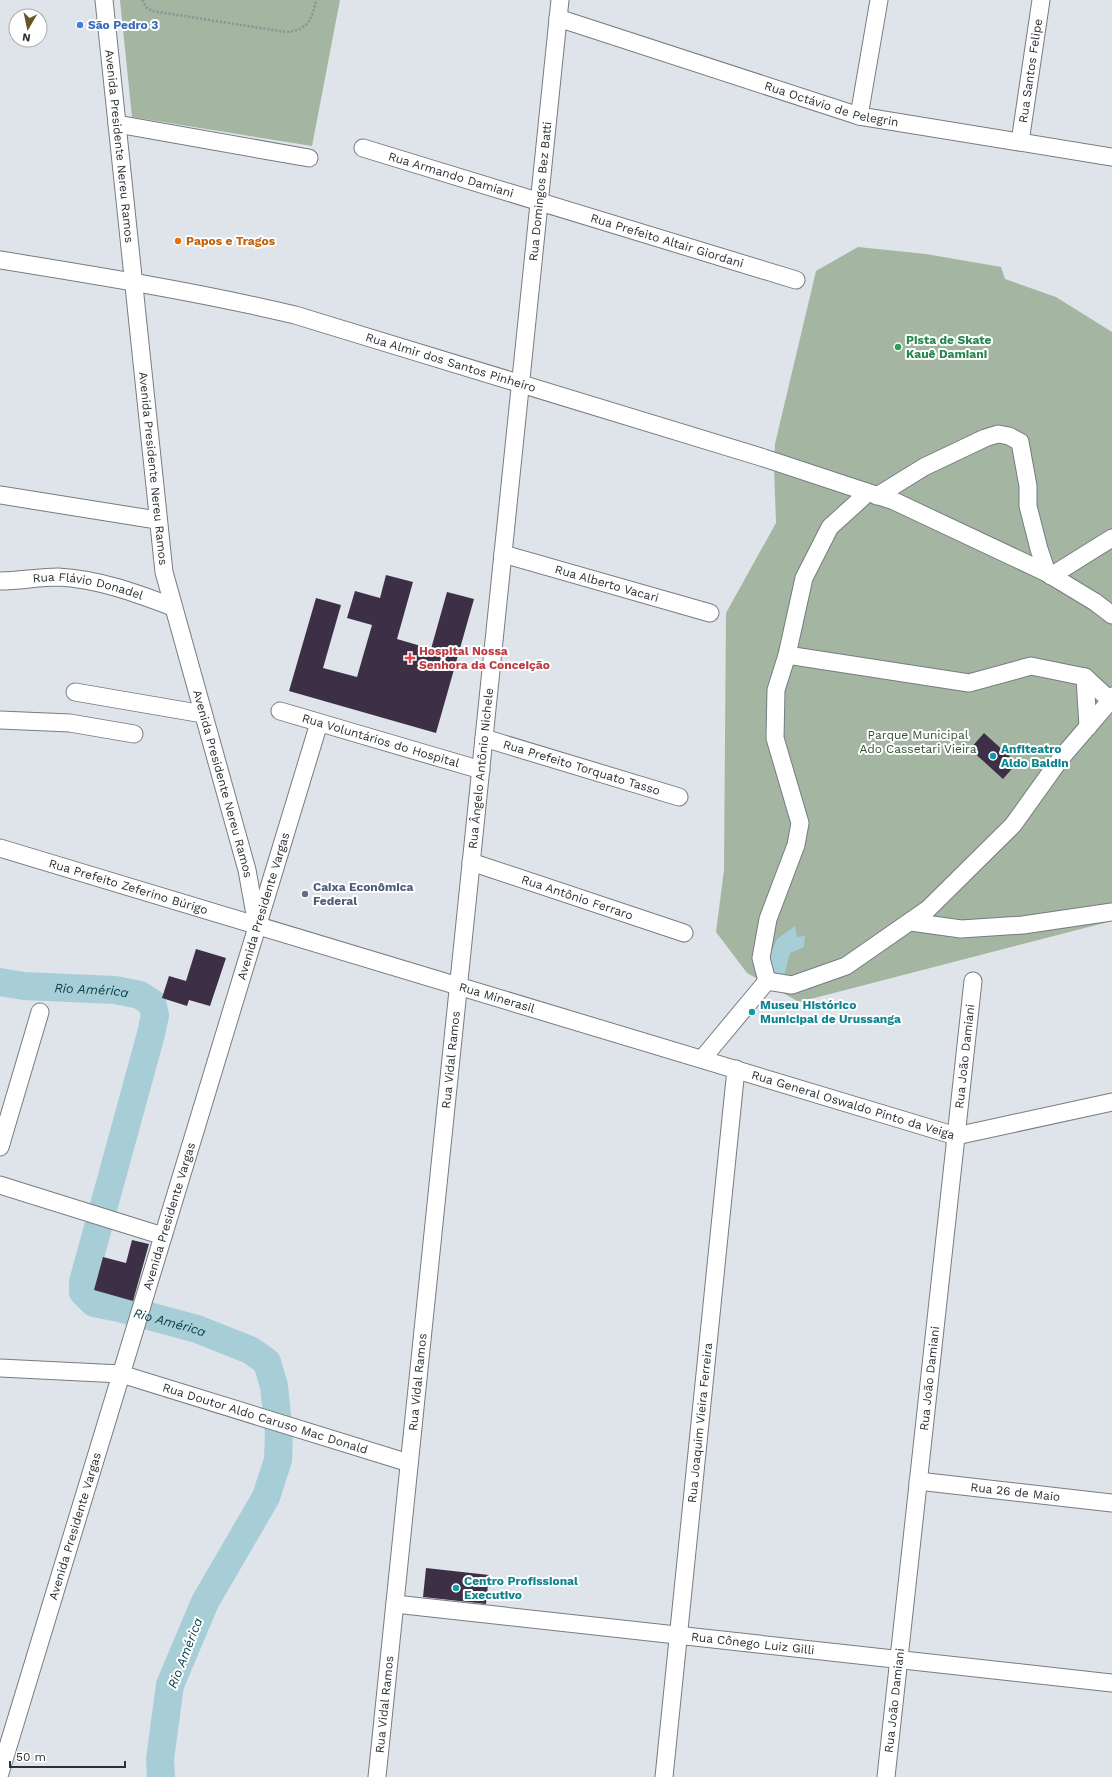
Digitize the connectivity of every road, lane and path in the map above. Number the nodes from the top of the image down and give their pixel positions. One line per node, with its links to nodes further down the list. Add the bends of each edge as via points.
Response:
1 (104, 0): 9 (street, Avenida Presidente Nereu Ramos)
2 (142, 0): 3 (path, via 152,11 286,32 297,30 308,22 312,17)
3 (316, 0)
4 (560, 0): 7 (street, Rua Domingos Bez Batti)
5 (879, 0): 8 (street)
6 (1042, 0): 10 (street, Rua Santos Felipe)
7 (558, 18): 8 (street, Rua Octávio de Pelegrin); 14 (street, Rua Domingos Bez Batti)
8 (859, 116): 10 (street, Rua Octávio de Pelegrin)
9 (117, 124): 13 (street); 17 (street, Avenida Presidente Nereu Ramos)
10 (1020, 142): 12 (street, Rua Octávio de Pelegrin)
11 (363, 148): 14 (street, Rua Armando Damiani)
12 (1112, 157)
13 (309, 158)
14 (540, 201): 16 (street, Rua Prefeito Altair Giordani); 18 (street, Rua Domingos Bez Batti)
15 (0, 260): 17 (street, Rua Almir dos Santos Pinheiro)
16 (796, 280)
17 (133, 281): 18 (street, Rua Almir dos Santos Pinheiro, via 221,297 295,315); 21 (street, Avenida Presidente Nereu Ramos)
18 (521, 383): 19 (street, Rua Almir dos Santos Pinheiro); 23 (street, Rua Ângelo Antônio Nichele)
19 (872, 494): 24 (street, Rua Almir dos Santos Pinheiro, via 894,501); 24 (street, via 985,438 998,434 1008,436 1020,442 1028,486 1028,506 1039,549); 29 (street, via 862,498 830,527 813,557 804,578)
20 (0, 495): 21 (street)
21 (157, 520): 26 (street, Avenida Presidente Nereu Ramos, via 164,572)
22 (1112, 538): 24 (street)
23 (503, 554): 27 (street, Rua Alberto Vacari); 39 (street, Rua Ângelo Antônio Nichele)
24 (1049, 574): 28 (street, Rua Almir dos Santos Pinheiro)
25 (0, 581): 26 (street, Rua Flávio Donadel, via 57,577 85,580 143,595)
26 (173, 607): 34 (street, Avenida Presidente Nereu Ramos)
27 (710, 614)
28 (1112, 615)
29 (787, 655): 30 (street, via 969,683 1031,666); 48 (street, via 776,690 775,738 800,823 796,845 768,919 761,958)
30 (1084, 677): 32 (street); 37 (street)
31 (75, 692): 34 (street)
32 (1111, 700): 37 (street)
33 (280, 711): 36 (street, Rua Voluntários do Hospital)
34 (203, 714): 46 (street, Avenida Presidente Nereu Ramos, via 247,870)
35 (0, 720): 38 (street, via 70,723)
36 (319, 723): 40 (street, Rua Voluntários do Hospital); 46 (street, Avenida Presidente Vargas)
37 (1088, 727): 45 (street, via 1061,758 1013,825 928,909)
38 (134, 734)
39 (484, 738): 40 (street, Rua Ângelo Antônio Nichele); 41 (street, Rua Prefeito Torquato Tasso)
40 (481, 770): 43 (street, Rua Ângelo Antônio Nichele)
41 (679, 798)
42 (0, 848): 46 (street, Rua Prefeito Zeferino Búrigo)
43 (471, 862): 47 (street, Rua Antônio Ferraro); 50 (street, Rua Ângelo Antônio Nichele)
44 (1112, 912): 45 (street, via 1023,925 961,929)
45 (911, 922): 48 (street, via 846,966 792,985)
46 (257, 926): 50 (street, Rua Minerasil); 58 (street, Avenida Presidente Vargas)
47 (684, 933)
48 (767, 981): 52 (street)
49 (973, 981): 55 (street, Rua João Damiani)
50 (458, 986): 52 (street, Rua Minerasil); 61 (street, Rua Vidal Ramos)
51 (40, 1012): 56 (street)
52 (702, 1059): 53 (street, Rua Minerasil)
53 (736, 1069): 55 (street, Rua General Oswaldo Pinto da Veiga); 65 (street, Rua Joaquim Vieira Ferreira)
54 (1112, 1102): 55 (street, Rua General Oswaldo Pinto da Veiga)
55 (956, 1136): 62 (street, Rua João Damiani)
56 (0, 1148)
57 (0, 1185): 58 (street)
58 (163, 1236): 60 (street, Avenida Presidente Vargas)
59 (0, 1368): 60 (street, Rua Doutor Aldo Caruso Mac Donald)
60 (121, 1374): 61 (street, Rua Doutor Aldo Caruso Mac Donald); 68 (street, Avenida Presidente Vargas)
61 (409, 1463): 64 (street, Rua Vidal Ramos)
62 (918, 1481): 63 (street, Rua 26 de Maio); 66 (street, Rua João Damiani)
63 (1112, 1503)
64 (395, 1604): 65 (street, Rua Cônego Luiz Gilli); 70 (street, Rua Vidal Ramos)
65 (678, 1635): 66 (street, Rua Cônego Luiz Gilli); 71 (street, Rua Joaquim Vieira Ferreira)
66 (899, 1660): 67 (street, Rua Cônego Luiz Gilli); 72 (street, Rua João Damiani)
67 (1112, 1683)
68 (6, 1731): 69 (street, Avenida Presidente Vargas)
69 (0, 1773)
70 (377, 1777)
71 (664, 1777)
72 (886, 1777)

